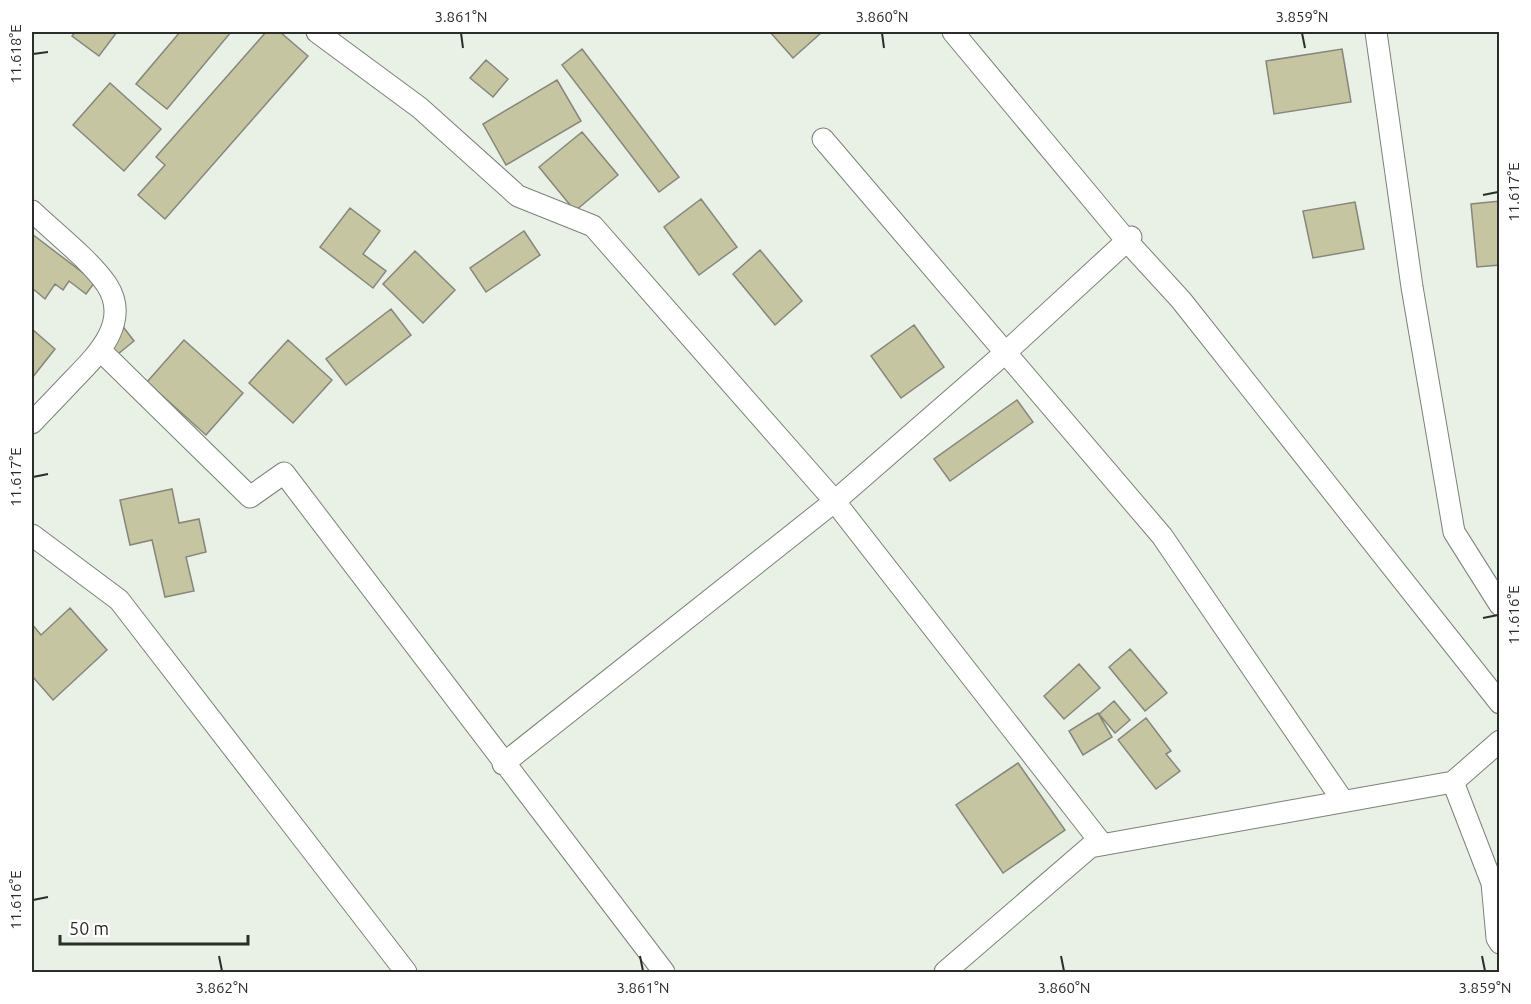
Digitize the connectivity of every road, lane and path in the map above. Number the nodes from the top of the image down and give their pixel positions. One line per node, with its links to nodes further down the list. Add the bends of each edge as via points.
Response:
1 (317, 32): 10 (street, via 420,108 519,196 593,226)
2 (953, 32): 6 (street)
3 (1376, 32): 12 (street, via 1412,287 1454,532)
4 (823, 139): 8 (street)
5 (32, 211): 7 (street, via 109,288 115,308 113,328)
6 (1129, 239): 8 (street); 13 (street)
7 (101, 351): 9 (street); 15 (street, via 250,497 284,473)
8 (1005, 353): 10 (street); 17 (street, via 1162,536)
9 (32, 423)
10 (835, 501): 15 (street); 18 (street)
11 (32, 535): 21 (street, via 119,600)
12 (1500, 605)
13 (1500, 703)
14 (1500, 741): 16 (street)
15 (503, 764): 22 (street)
16 (1453, 782): 17 (street); 19 (street)
17 (1343, 801): 18 (street)
18 (1102, 844): 23 (street, via 1090,847)
19 (1496, 883): 20 (street)
20 (1500, 943)
21 (406, 972)
22 (664, 972)
23 (945, 972)

